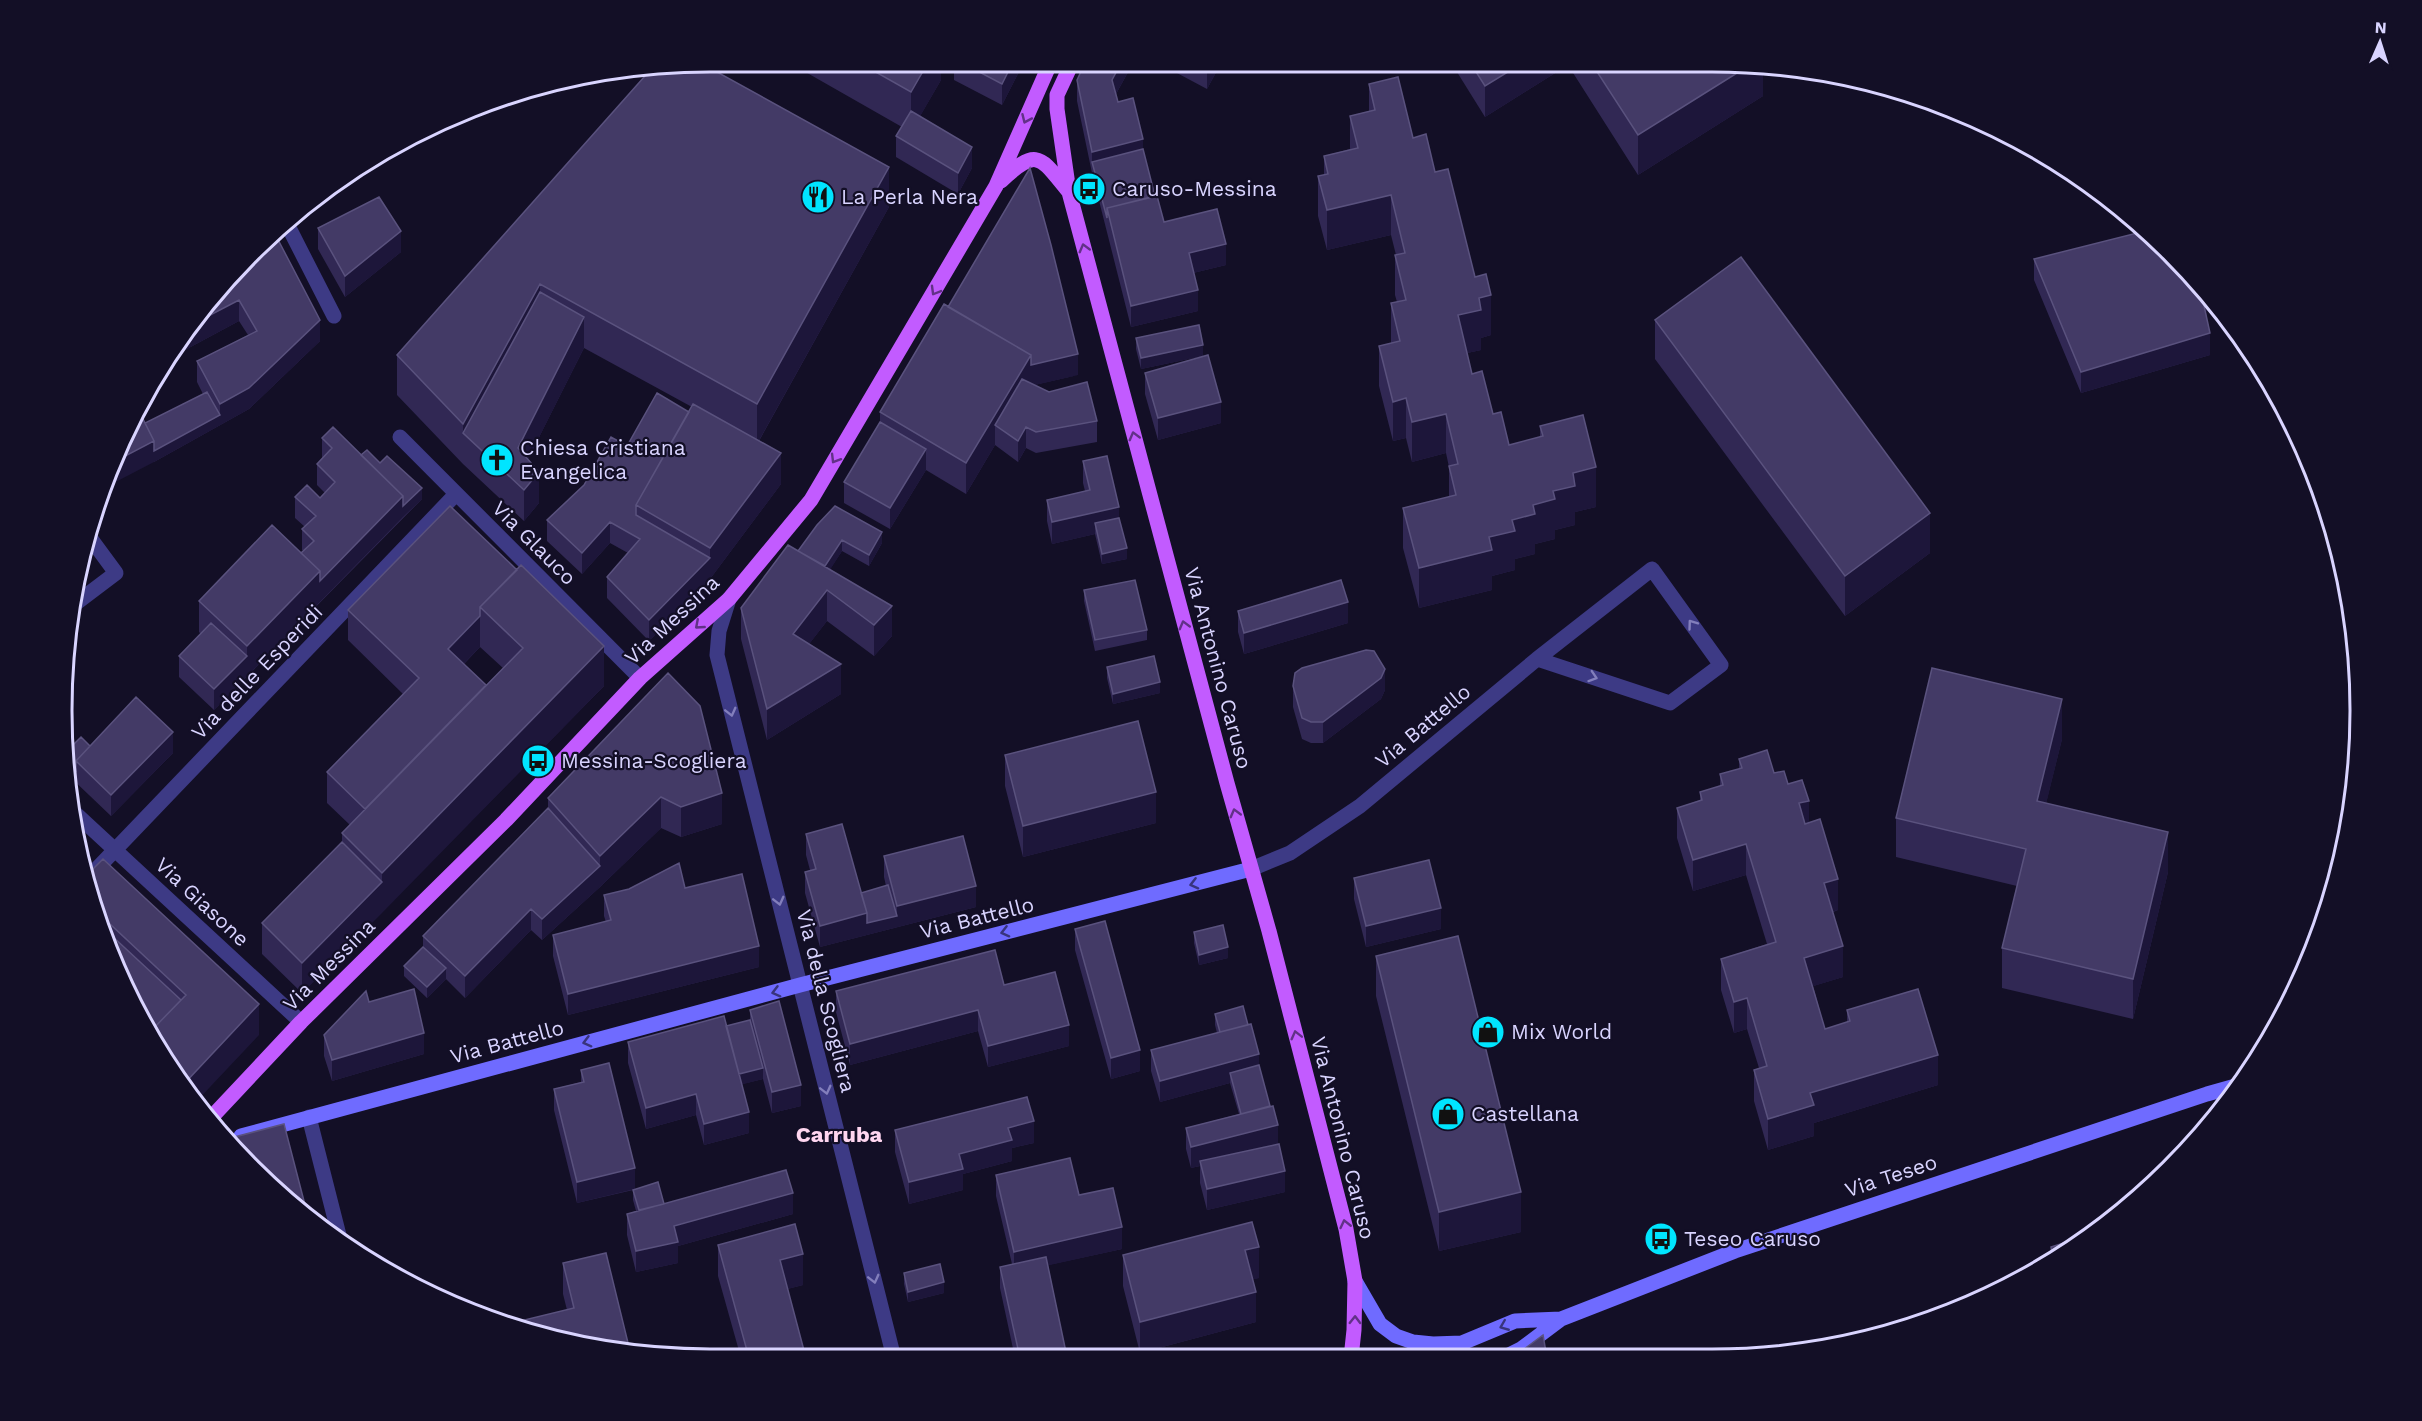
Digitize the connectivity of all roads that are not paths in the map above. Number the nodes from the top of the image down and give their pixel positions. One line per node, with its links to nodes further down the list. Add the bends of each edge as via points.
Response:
1 (1046, 72): 3 (main road, Via Messina, one-way to 3)
2 (1068, 72): 4 (main road, Via Antonino Caruso, via 1058,94 1057,109)
3 (996, 186): 4 (main road, via 1017,166 1034,158 1043,161); 11 (main road, Via Messina, one-way to 11, via 811,500)
4 (1069, 192): 16 (main road, Via Antonino Caruso, one-way to 4)
5 (290, 230): 6 (street)
6 (334, 316)
7 (400, 437): 8 (street, Via Glauco)
8 (456, 494): 13 (street, Via Glauco); 15 (street, Via delle Esperidi)
9 (94, 544): 10 (street, via 116,573)
10 (82, 599)
11 (729, 599): 13 (main road, Via Messina, one-way to 13); 18 (street, Via della Scogliera, one-way to 18, via 719,631 717,655)
12 (1537, 659): 12 (street, Via Battello, one-way to 12, via 1670,703 1721,665 1652,569); 16 (street, Via Battello, via 1360,806 1290,853)
13 (640, 678): 19 (main road, Via Messina, via 506,820)
14 (81, 819): 15 (street, Via Giasone)
15 (115, 850): 17 (street, Via delle Esperidi); 19 (street, Via Giasone)
16 (1251, 869): 18 (main road, Via Battello, one-way to 18); 25 (main road, Via Antonino Caruso, one-way to 16, via 1346,1229)
17 (93, 873)
18 (800, 985): 22 (main road, Via Battello, one-way to 22); 27 (street, Via della Scogliera, one-way to 27)
19 (301, 1022): 21 (main road, Via Messina)
20 (2225, 1089): 26 (main road, Via Teseo, via 1735,1251)
21 (215, 1113)
22 (309, 1117): 23 (main road, Via Battello); 24 (street)
23 (236, 1138)
24 (337, 1228)
25 (1355, 1281): 26 (main road, one-way to 25, via 1515,1321 1462,1343 1413,1342 1380,1324); 28 (main road, Via Antonino Caruso, one-way to 25)
26 (1561, 1319): 29 (main road)
27 (892, 1349)
28 (1352, 1349)
29 (1521, 1349)

